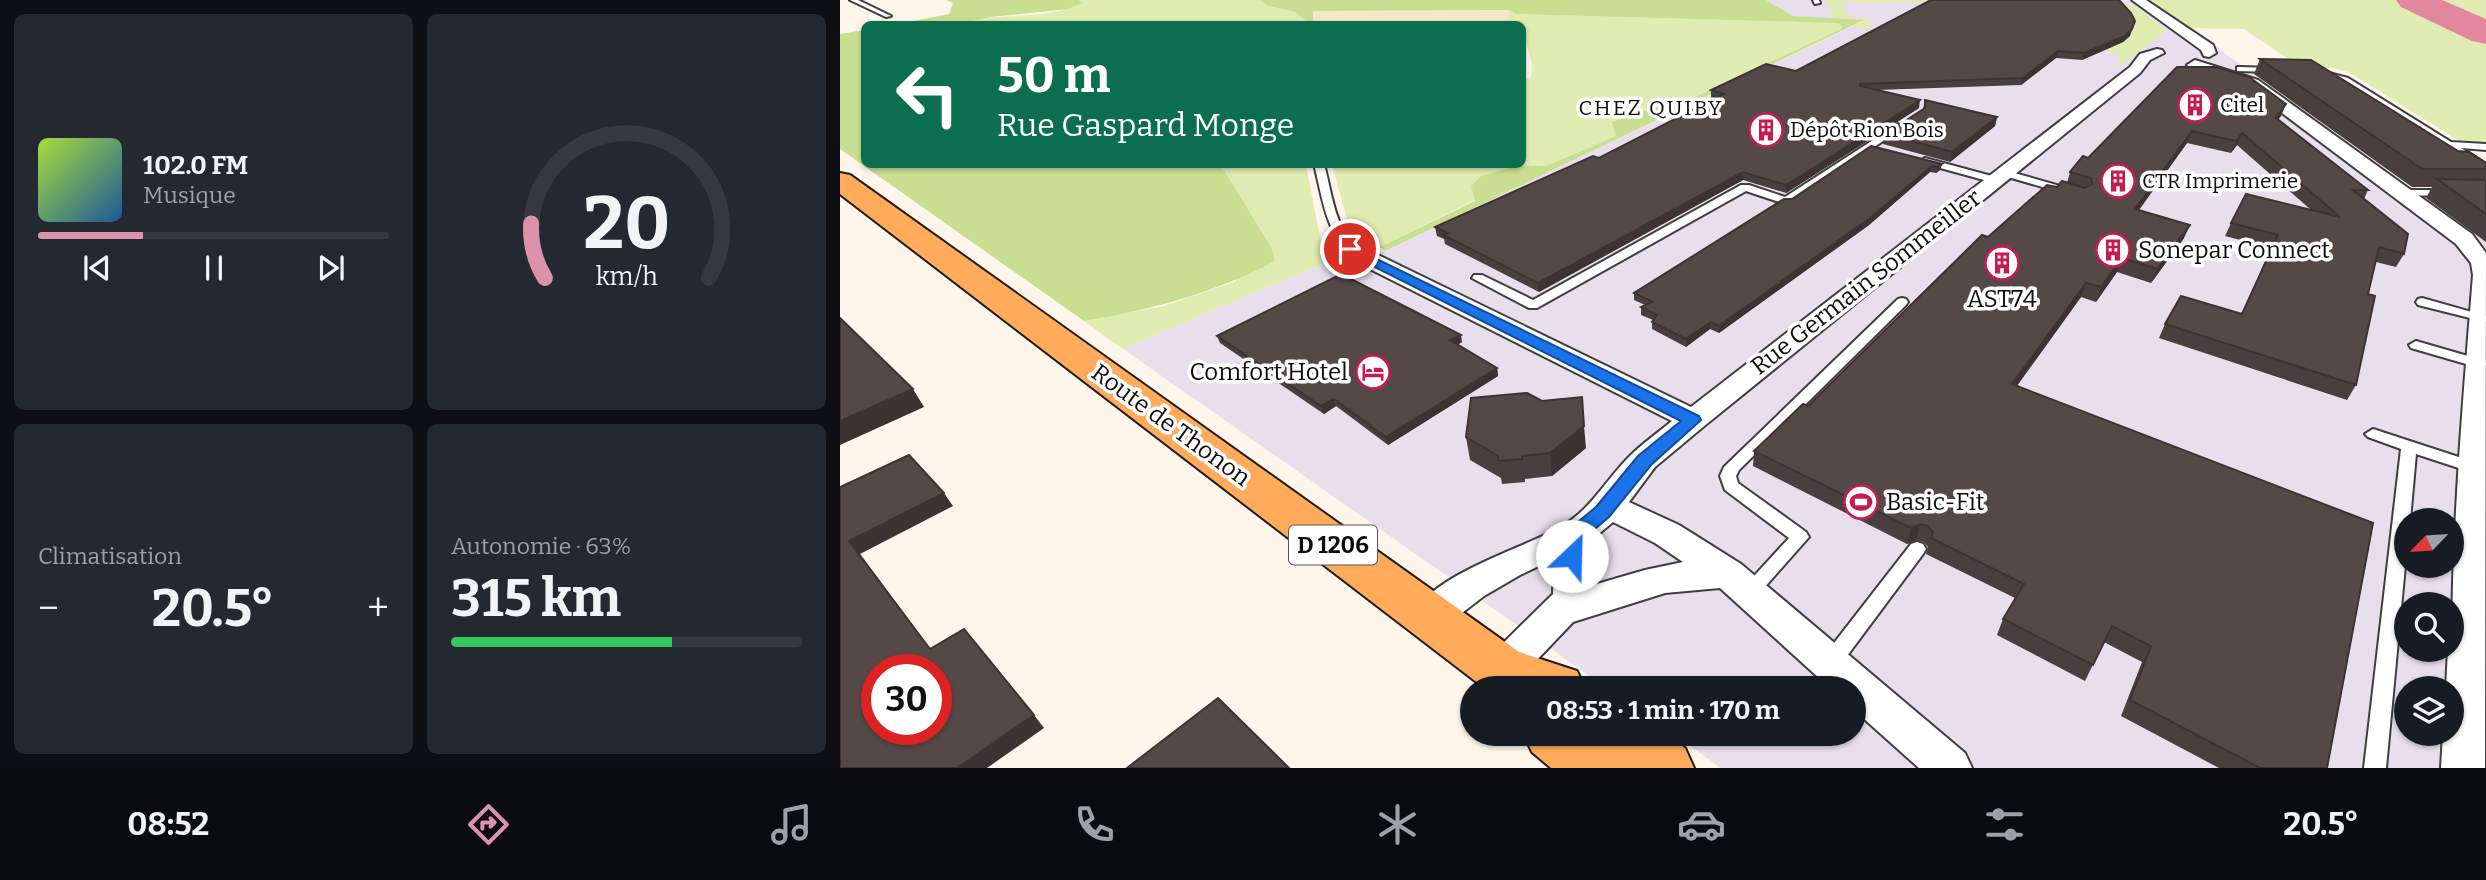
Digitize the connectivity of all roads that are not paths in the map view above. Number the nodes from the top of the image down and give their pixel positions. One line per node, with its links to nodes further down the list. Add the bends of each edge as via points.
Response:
1 (853, 0): 3 (lane)
2 (2138, 0): 4 (street, Rue Germain Sommeiller)
3 (888, 16)
4 (2172, 24): 5 (street); 6 (street, Rue Germain Sommeiller)
5 (2173, 56): 6 (street, Rue Germain Sommeiller); 6 (street, Rue Germain Sommeiller, via 2210,65); 8 (street, Rue Germain Sommeiller); 18 (street, Rue Germain Sommeiller, via 2134,70)
6 (2214, 56): 8 (street, Rue Germain Sommeiller)
7 (2287, 70): 8 (lane)
8 (2249, 72): 21 (street, Rue Germain Sommeiller)
9 (2315, 72): 11 (lane, via 2345,80)
10 (1909, 119): 12 (lane)
11 (2449, 145): 13 (lane); 17 (lane)
12 (1869, 146): 14 (lane); 24 (lane, via 1786,201 1745,187 1533,305)
13 (2486, 147)
14 (1889, 151)
15 (1917, 159): 18 (lane)
16 (1320, 168): 23 (lane, via 1340,237)
17 (2486, 169)
18 (1999, 177): 20 (lane); 30 (street, Rue Germain Sommeiller)
19 (840, 181): 39 (main road, Route de Thonon / D 1206)
20 (2070, 192)
21 (2402, 193): 22 (lane); 27 (street, Rue Germain Sommeiller, via 2464,239 2477,255 2485,275)
22 (2459, 193)
23 (1368, 259): 30 (street)
24 (1478, 278)
25 (1902, 302): 37 (lane, via 1732,467 1728,475 1731,486 1800,537)
26 (2422, 302): 27 (lane)
27 (2484, 322): 29 (street, Rue Germain Sommeiller)
28 (2416, 345): 29 (lane)
29 (2480, 364): 33 (street, Rue Germain Sommeiller)
30 (1693, 420): 34 (street, Rue Germain Sommeiller, via 1644,460)
31 (2373, 434): 32 (lane)
32 (2409, 446): 33 (lane); 48 (lane)
33 (2474, 468): 49 (street, Rue Germain Sommeiller)
34 (1608, 506): 35 (street, Rue Germain Sommeiller); 37 (street, via 1684,544)
35 (1572, 537): 38 (street, via 1572,593); 39 (street, Rue Germain Sommeiller, via 1508,565)
36 (1917, 549): 40 (lane)
37 (1739, 583): 38 (street, via 1696,573 1669,576); 40 (street)
38 (1564, 610): 42 (street)
39 (1431, 616): 41 (main road, Route de Thonon / D 1206)
40 (1830, 663): 47 (street)
41 (1503, 676)
42 (1509, 676)
43 (1568, 746): 45 (main road)
44 (1635, 746): 46 (main road)
45 (1596, 768)
46 (1664, 768)
47 (1950, 768)
48 (2375, 768)
49 (2463, 768)

